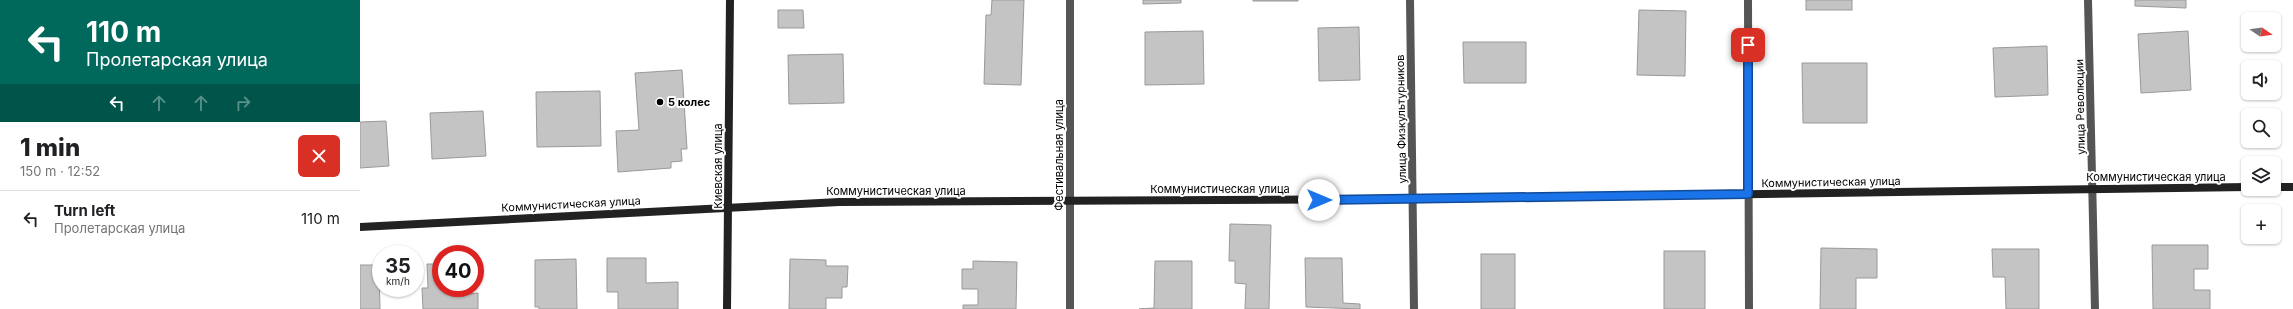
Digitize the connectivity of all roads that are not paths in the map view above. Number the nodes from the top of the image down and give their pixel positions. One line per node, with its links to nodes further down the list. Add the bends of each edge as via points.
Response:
1 (730, 0): 13 (street, Киевская улица)
2 (1070, 0): 12 (street, Фестивальная улица)
3 (1410, 0): 11 (street, улица Физкультурников)
4 (1748, 0): 10 (street)
5 (2088, 0): 9 (street, улица Революции)
6 (2241, 187): 9 (street, Коммунистическая улица)
7 (2281, 187): 8 (street)
8 (2293, 187)
9 (2092, 189): 10 (street, Коммунистическая улица); 19 (street, улица Революции)
10 (1748, 194): 11 (street, Коммунистическая улица); 18 (street)
11 (1413, 199): 12 (street, Коммунистическая улица); 17 (street, улица Физкультурников)
12 (1071, 201): 13 (street, Коммунистическая улица, via 839,202); 16 (street, Фестивальная улица)
13 (729, 206): 14 (street, Коммунистическая улица); 15 (street, Киевская улица)
14 (360, 227)
15 (727, 309)
16 (1070, 309)
17 (1414, 309)
18 (1749, 309)
19 (2095, 309)

